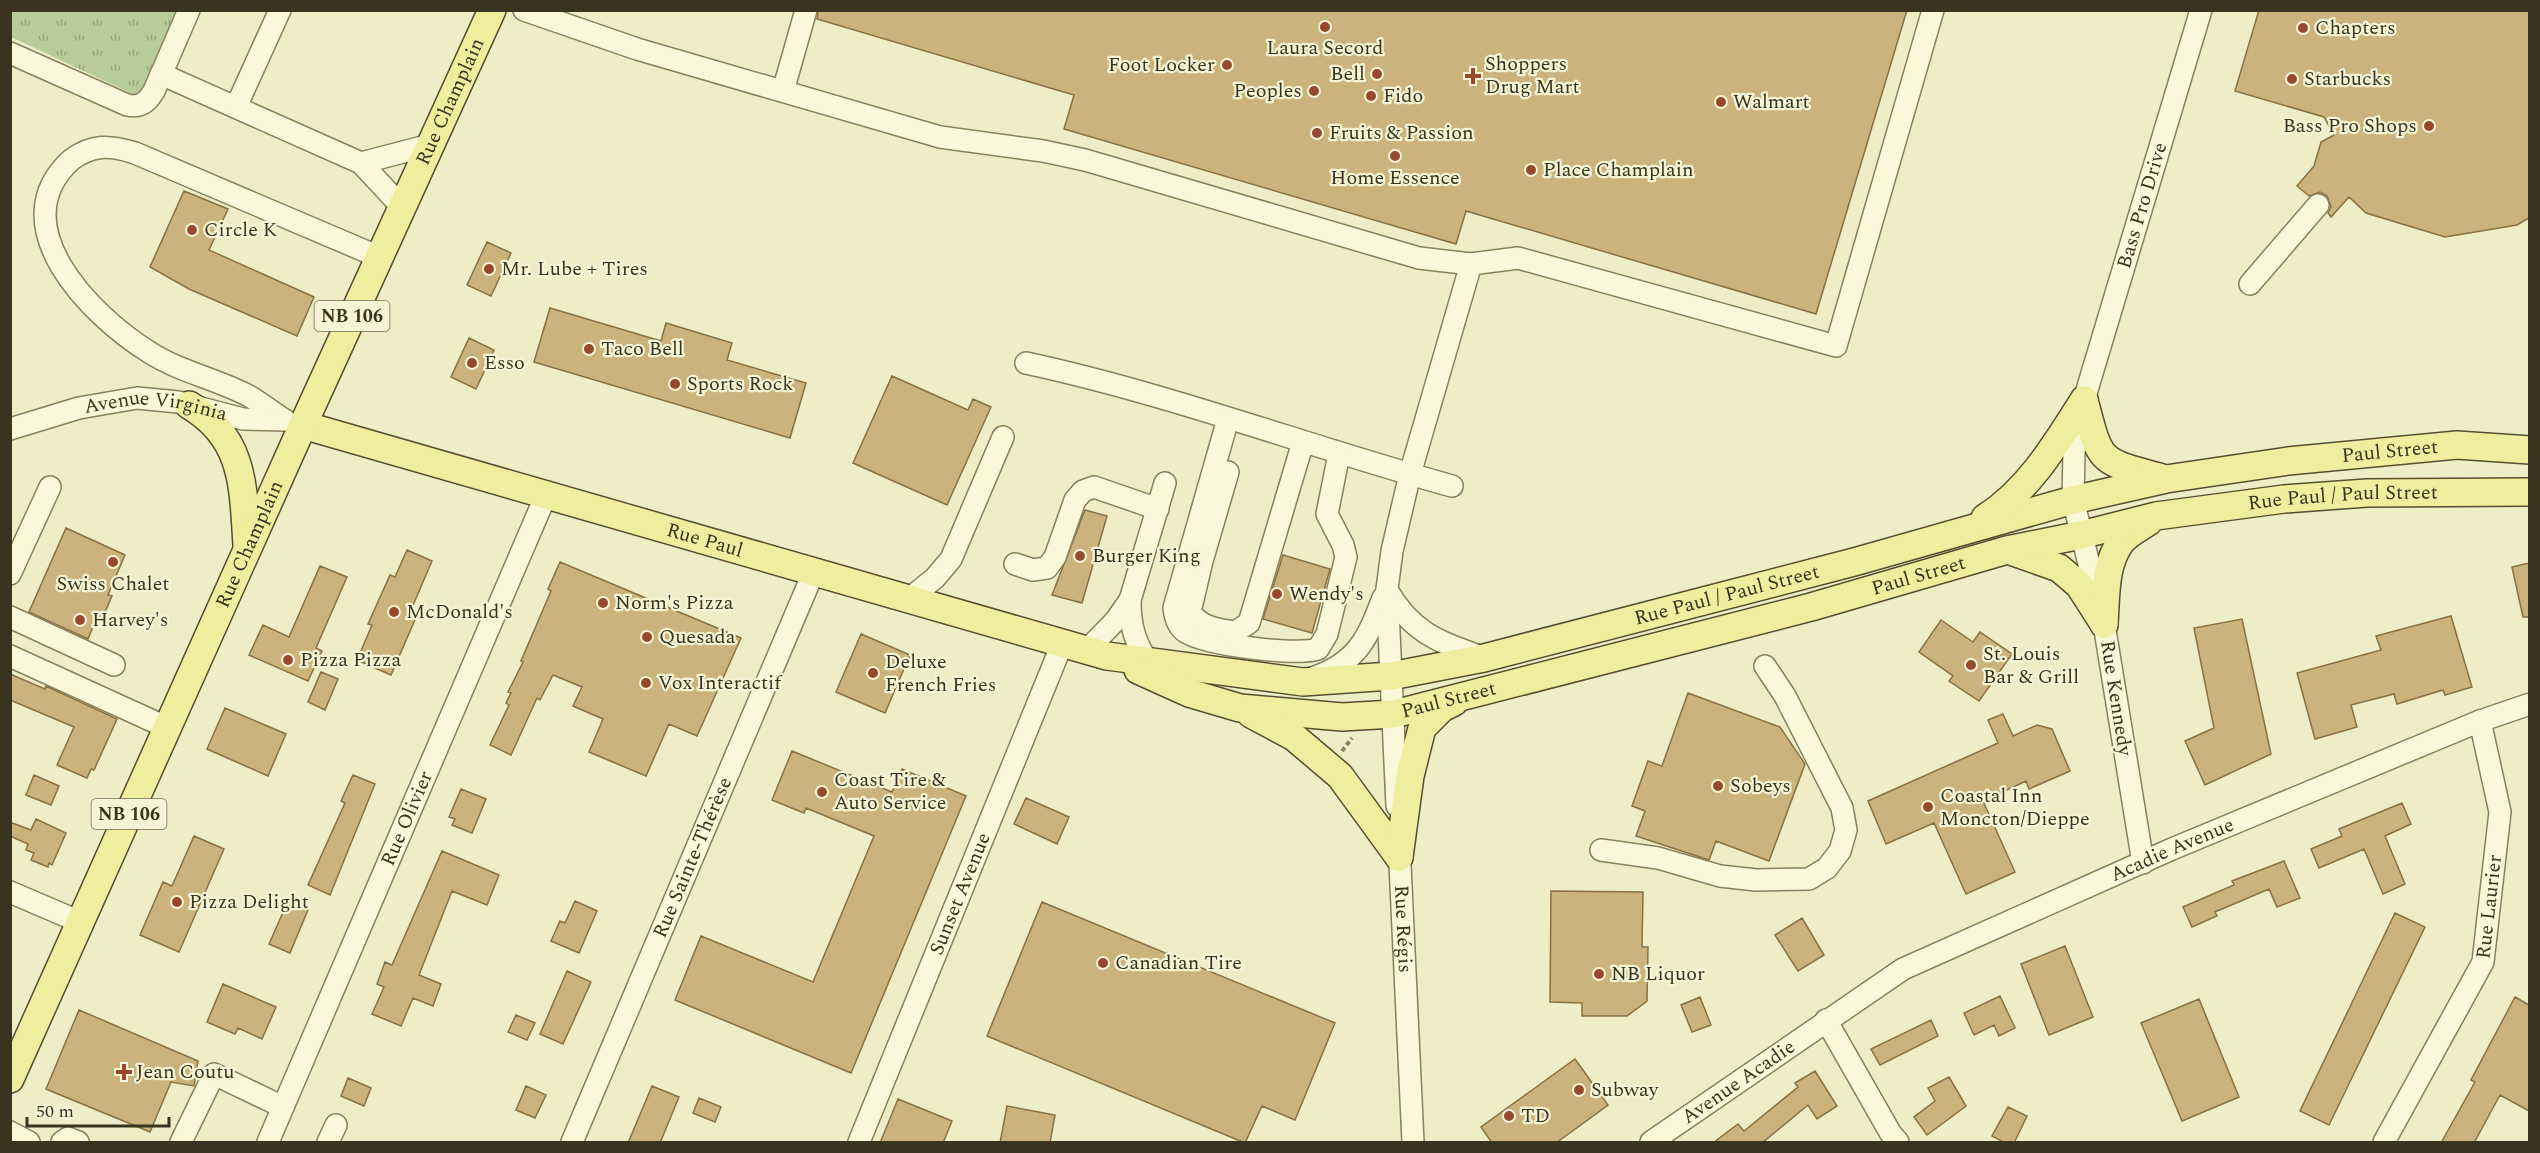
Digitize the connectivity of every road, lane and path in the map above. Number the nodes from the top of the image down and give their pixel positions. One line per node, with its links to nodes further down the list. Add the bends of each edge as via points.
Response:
1 (189, 10): 9 (street)
2 (280, 10): 11 (street)
3 (492, 10): 12 (main road, Rue Champlain / NB 106)
4 (524, 10): 10 (street)
5 (806, 10): 10 (street)
6 (1933, 10): 17 (street, via 1836,346 1518,258)
7 (2201, 10): 22 (street, Bass Pro Drive)
8 (10, 53): 9 (street, via 133,106 146,102)
9 (161, 74): 11 (street)
10 (783, 91): 17 (street, via 940,137 1085,160 1419,258)
11 (236, 107): 13 (street)
12 (430, 145): 13 (street); 15 (main road, Rue Champlain / NB 106)
13 (361, 163): 15 (street)
14 (2318, 205): 18 (street)
15 (402, 207): 16 (main road, Rue Champlain / NB 106)
16 (379, 257): 20 (street, via 135,153 113,146 84,151 57,174 41,204 40,232 46,250 67,280 105,320 131,341); 25 (main road, Rue Champlain / NB 106)
17 (1471, 264): 31 (street)
18 (2250, 284)
19 (1026, 363): 24 (street)
20 (173, 365): 21 (street); 25 (street, via 250,396)
21 (160, 399): 23 (street, Avenue Virginia); 26 (street, Avenue Virginia, via 106,402)
22 (2084, 400): 32 (main road, via 2097,449 2110,462); 37 (street, Bass Pro Drive, via 2074,452); 40 (main road, via 2030,479 2005,505)
23 (189, 405): 25 (street, Avenue Virginia, via 243,419); 43 (main road, via 220,430 238,462)
24 (1234, 421): 28 (street); 28 (street, via 1190,612 1196,621 1219,630 1235,632 1249,623); 30 (street, via 1174,608 1175,619 1185,632 1267,650 1318,649 1327,634 1346,557 1327,514)
25 (293, 422): 36 (main road, Rue Paul); 43 (main road, Rue Champlain / NB 106)
26 (10, 429)
27 (1004, 437): 49 (street, via 951,559)
28 (1303, 442): 30 (street)
29 (2529, 450): 32 (main road, Paul Street, via 2457,445 2288,461)
30 (1339, 454): 31 (street)
31 (1410, 474): 34 (street); 48 (street)
32 (2166, 480): 37 (main road, Paul Street)
33 (1166, 483): 38 (street)
34 (1452, 486)
35 (2529, 492): 39 (main road, Rue Paul / Paul Street, via 2367,493 2284,499)
36 (546, 495): 46 (main road, Rue Paul); 76 (street, Rue Olivier)
37 (2073, 500): 40 (main road, Paul Street); 41 (street, Rue Kennedy)
38 (1158, 509): 45 (street, via 1094,487 1083,491 1075,500 1055,557 1047,568 1033,570); 50 (street)
39 (2157, 516): 41 (main road, Paul Street); 52 (main road, via 2122,540 2113,557)
40 (1969, 528): 55 (main road, Rue Paul / Paul Street, via 1854,562)
41 (2081, 535): 44 (main road, Paul Street); 52 (street, Rue Kennedy)
42 (10, 540): 47 (street, via 41,490)
43 (248, 549): 66 (main road, Rue Champlain / NB 106)
44 (2007, 550): 52 (main road, via 2059,568 2079,585); 61 (main road, Paul Street, via 1811,607)
45 (1015, 564)
46 (814, 571): 49 (main road, Rue Paul); 83 (street, Rue Sainte-Thérèse)
47 (10, 574)
48 (1387, 589): 55 (street, via 1399,610 1434,640); 59 (street, Rue Régis); 60 (street, via 1368,638 1350,659 1332,672)
49 (909, 599): 53 (main road, Rue Paul)
50 (1130, 600): 53 (street); 56 (street, via 1130,624)
51 (11, 617): 57 (street)
52 (2104, 624): 71 (street, Rue Kennedy)
53 (1086, 650): 56 (main road, Paul Street); 63 (main road, Paul Street, via 1189,693); 84 (street, Sunset Avenue)
54 (10, 656): 66 (street)
55 (1484, 658): 59 (main road, Paul Street)
56 (1148, 662): 60 (main road, Paul Street)
57 (114, 665)
58 (1765, 666): 69 (street, via 1785,696 1842,808 1846,830 1840,851 1827,868 1809,879 1756,880)
59 (1391, 676): 60 (main road, Paul Street); 64 (street, Rue Régis)
60 (1302, 682)
61 (1470, 694): 64 (main road, Paul Street); 70 (main road, via 1442,708 1422,728 1410,776)
62 (2529, 704): 65 (street, Acadie Avenue)
63 (1240, 708): 64 (main road, Paul Street, via 1341,717); 70 (main road, via 1294,736 1340,776)
64 (1394, 714): 70 (street, Rue Régis)
65 (2480, 721): 71 (street, Acadie Avenue); 88 (street, Rue Laurier, via 2500,812 2483,962)
66 (168, 728): 73 (main road, Rue Champlain / NB 106)
67 (1357, 733): 68 (path)
68 (1335, 758)
69 (1601, 850)
70 (1399, 857): 85 (street, Rue Régis)
71 (2143, 863): 74 (street, Acadie Avenue, via 1903,969)
72 (10, 892): 73 (street)
73 (80, 922): 75 (main road, Rue Champlain / NB 106)
74 (1826, 1020): 86 (street, Avenue Acadie); 87 (street)
75 (10, 1079)
76 (283, 1107): 81 (street, via 214,1074); 82 (street, Rue Olivier)
77 (10, 1132): 78 (street)
78 (29, 1143)
79 (62, 1143): 80 (street, via 68,1138)
80 (78, 1143)
81 (182, 1143)
82 (268, 1143)
83 (572, 1143)
84 (859, 1143)
85 (1413, 1143)
86 (1651, 1143)
87 (1898, 1143)
88 (2384, 1143)

